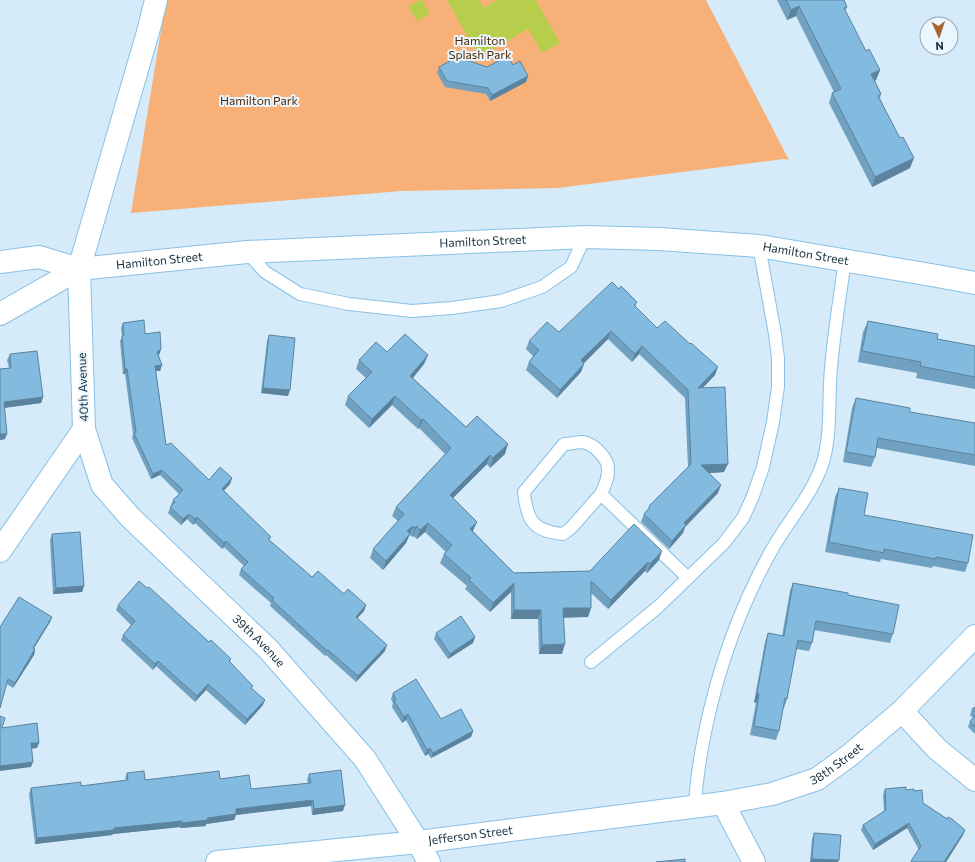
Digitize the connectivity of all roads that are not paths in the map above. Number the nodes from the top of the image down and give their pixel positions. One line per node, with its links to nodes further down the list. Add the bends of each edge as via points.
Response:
1 (156, 0): 7 (street, 40th Avenue)
2 (584, 238): 3 (street, Hamilton Street, via 659,239); 4 (street, Hamilton Street); 4 (lane, via 571,268 542,287 501,301 412,311 350,304 300,294 264,272)
3 (759, 246): 5 (street, Hamilton Street); 13 (lane, via 778,358 778,387 773,422 753,496 743,518 724,543)
4 (247, 252): 7 (street, Hamilton Street)
5 (845, 260): 8 (street, Hamilton Street); 19 (lane, via 830,369 829,427 823,463 815,484 770,552 739,617 712,700 699,760)
6 (0, 262): 7 (street, via 39,256)
7 (79, 269): 9 (street, Hamilton Street); 10 (street, 40th Avenue)
8 (975, 283)
9 (0, 314)
10 (84, 429): 12 (street, 40th Avenue); 20 (street, 39th Avenue, via 102,485 130,517 268,649 364,758)
11 (601, 494): 11 (lane, via 607,482 609,469 596,448 583,442 564,444 524,492 528,514 533,524 548,532 563,534); 13 (lane)
12 (0, 551)
13 (688, 578): 15 (lane, via 658,607)
14 (975, 636): 16 (street, 38th Street)
15 (591, 662)
16 (902, 711): 17 (street, via 937,749); 18 (street, 38th Street, via 817,779 772,794)
17 (975, 780)
18 (723, 803): 19 (street, Jefferson Street); 23 (street)
19 (695, 807): 20 (street, Jefferson Street)
20 (418, 842): 21 (street, Jefferson Street); 22 (street, 39th Avenue)
21 (217, 862)
22 (429, 862)
23 (754, 862)

